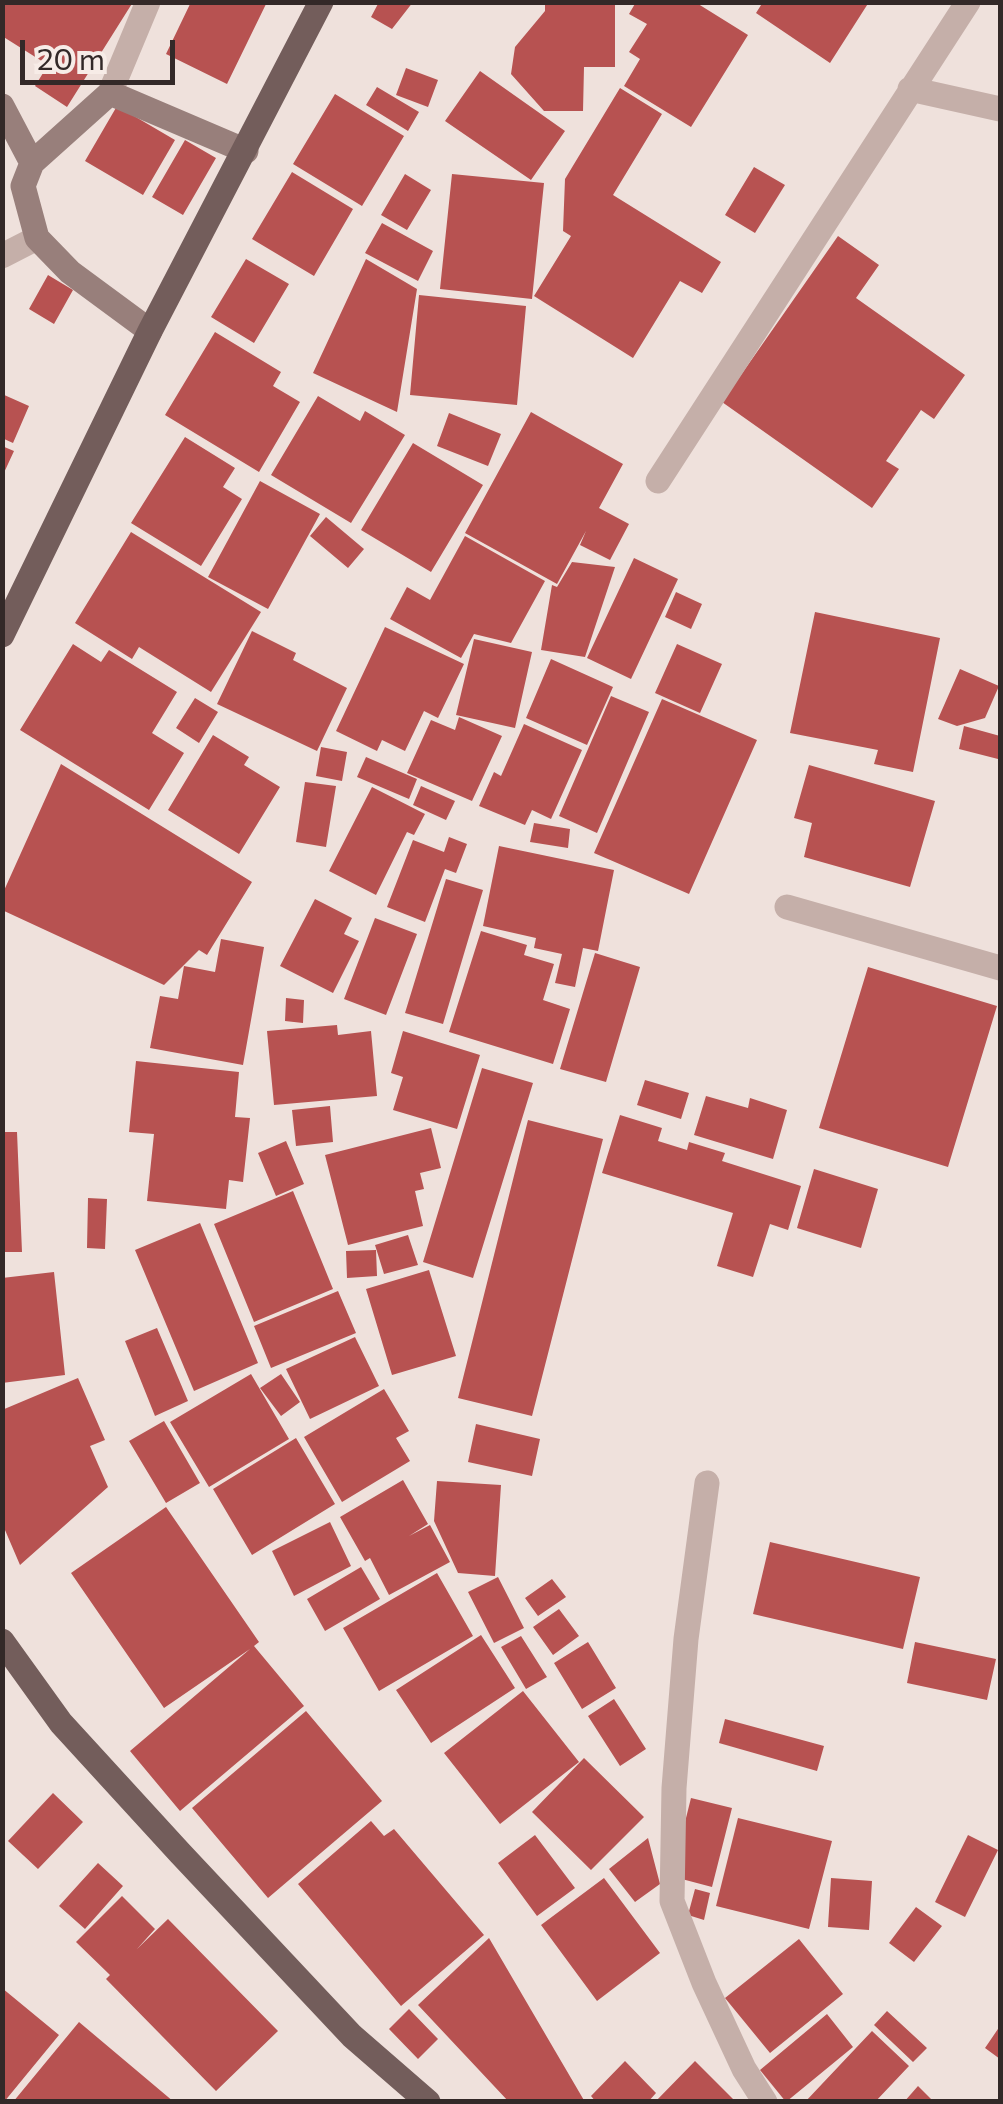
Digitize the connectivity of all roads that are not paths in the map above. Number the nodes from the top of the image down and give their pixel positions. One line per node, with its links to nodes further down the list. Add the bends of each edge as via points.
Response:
1 (148, 2): 5 (street)
2 (321, 2): 8 (main road)
3 (968, 2): 4 (street)
4 (910, 89): 7 (street); 13 (street)
5 (110, 93): 8 (street); 9 (street)
6 (2, 106): 9 (street)
7 (1000, 108)
8 (246, 150): 12 (main road)
9 (32, 163): 10 (street, via 23,186)
10 (37, 238): 11 (street); 12 (street, via 70,272)
11 (2, 256)
12 (150, 330): 14 (main road)
13 (658, 482)
14 (2, 635)
15 (787, 907): 16 (street)
16 (1000, 968)
17 (707, 1483): 20 (street, via 686,1639 672,1901 744,2069)
18 (2, 1640): 19 (main road, via 61,1722 180,1853 352,2036)
19 (428, 2102)
20 (765, 2102)

